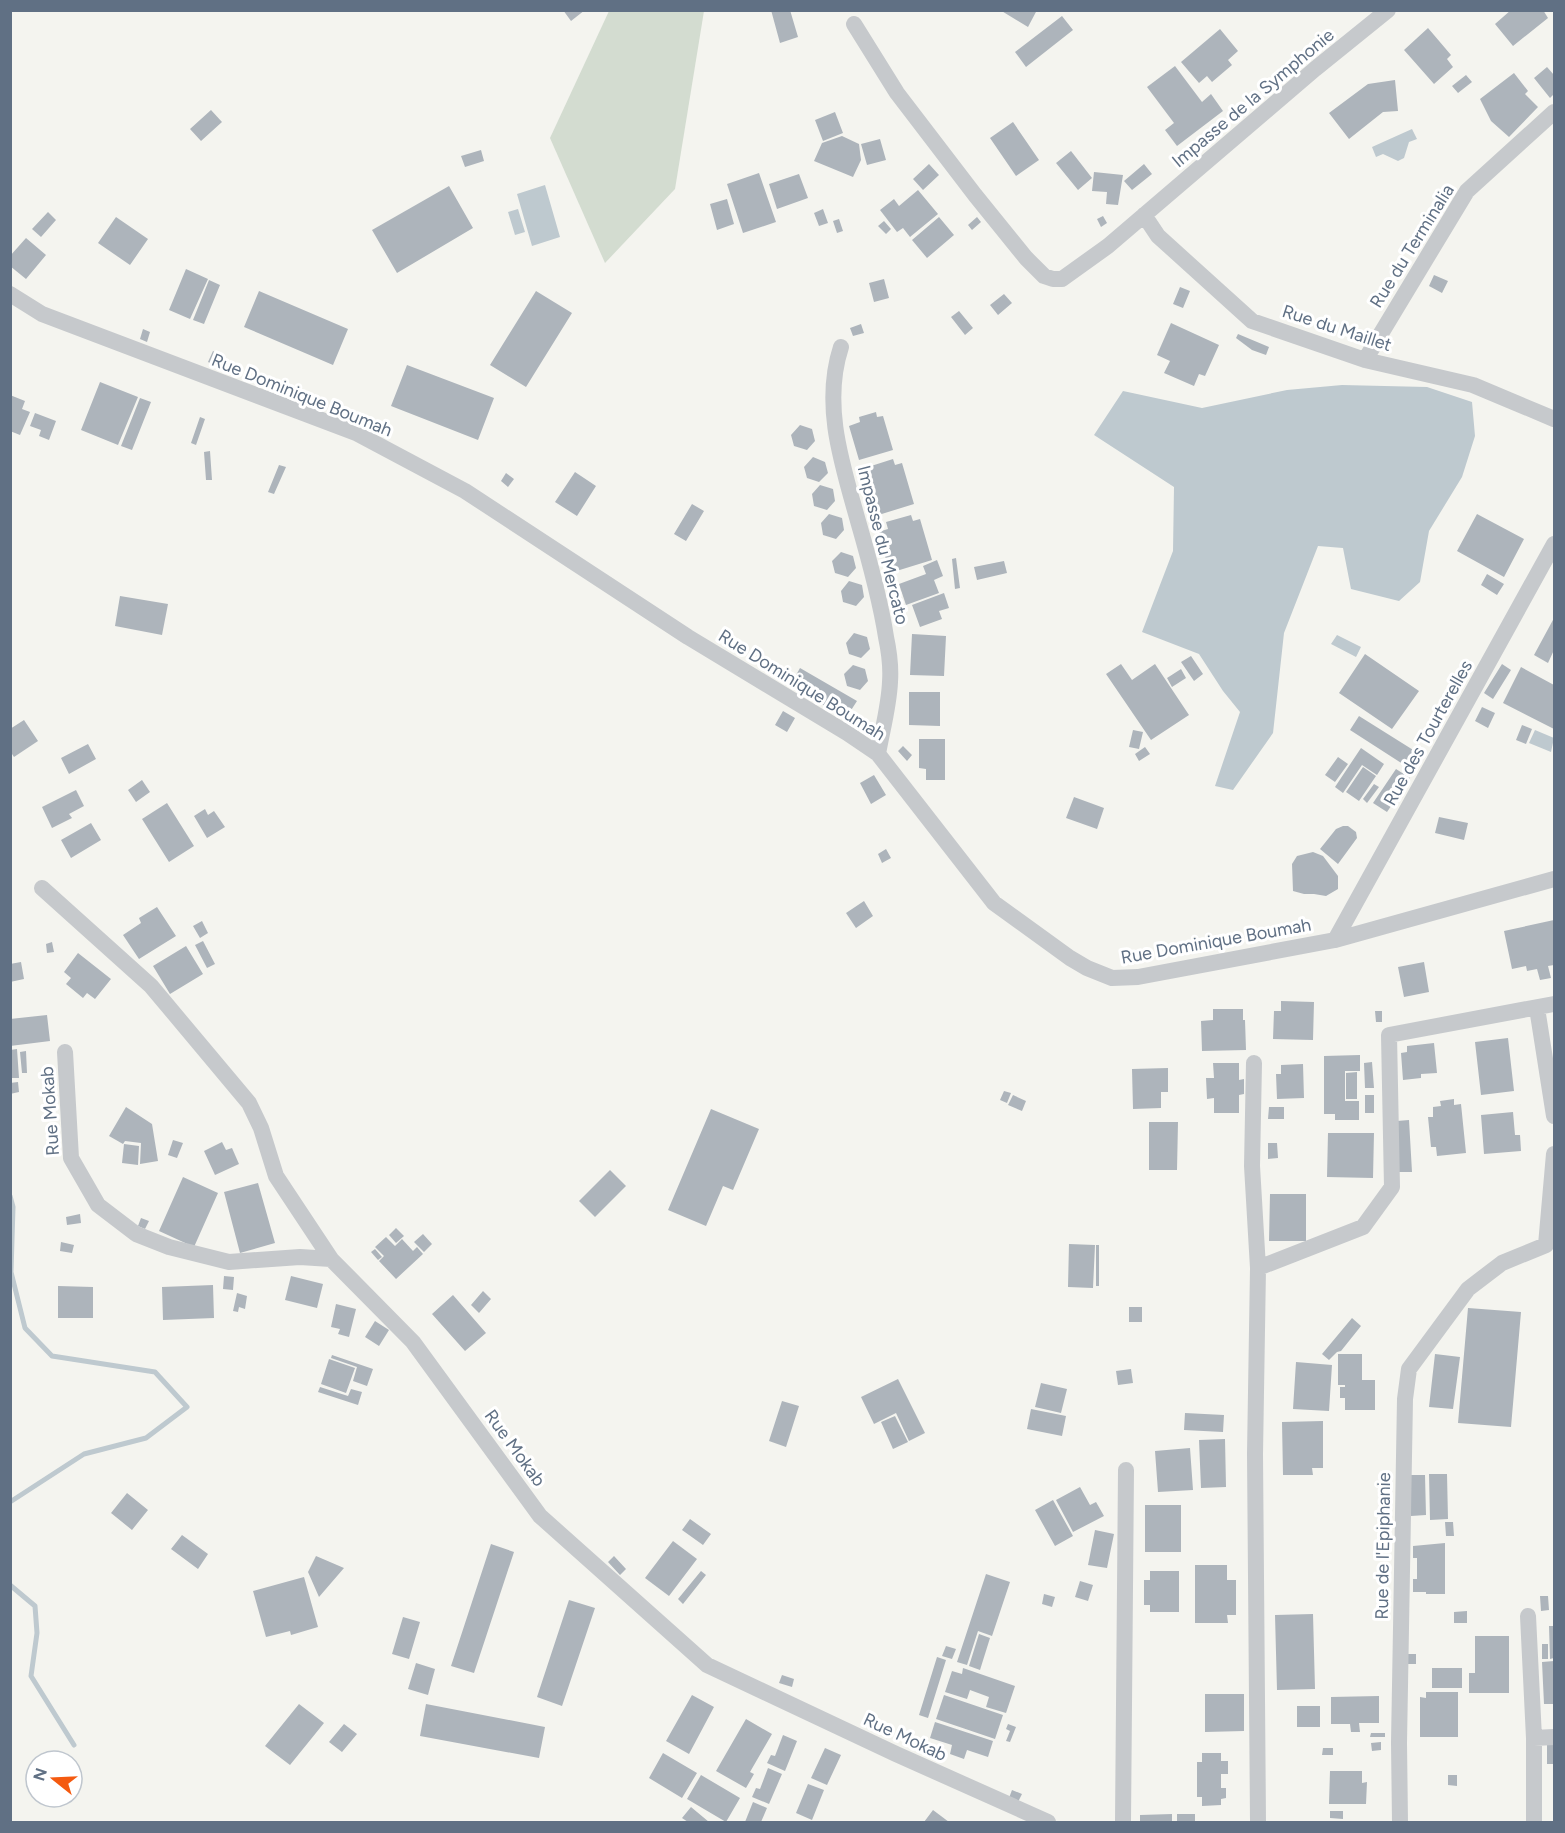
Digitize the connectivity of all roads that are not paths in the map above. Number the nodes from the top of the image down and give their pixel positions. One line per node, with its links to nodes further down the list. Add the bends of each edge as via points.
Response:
1 (1388, 10): 4 (street, Impasse de la Symphonie)
2 (854, 24): 4 (street, Impasse de la Symphonie, via 897,93 982,204 1044,276 1062,279)
3 (1554, 112): 7 (street, Rue du Terminalia, via 1467,192)
4 (1144, 215): 7 (street, Rue du Maillet, via 1158,236 1252,321)
5 (10, 294): 10 (street, Rue Dominique Boumah, via 42,314 356,433 394,452 465,491 688,637)
6 (841, 346): 10 (street, Impasse du Mercato, via 833,387 834,425 887,638 890,682)
7 (1365, 360): 8 (street, Rue du Maillet, via 1473,385)
8 (1554, 419)
9 (1554, 544): 13 (street, Rue des Tourterelles)
10 (879, 754): 13 (street, Rue Dominique Boumah, via 994,903 1070,958 1112,978 1138,977)
11 (1554, 879): 13 (street, Rue Dominique Boumah)
12 (42, 888): 21 (street, via 151,986 249,1102 276,1176)
13 (1335, 940)
14 (1554, 1004): 15 (street)
15 (1537, 1008): 18 (street); 22 (street, via 1389,1035 1392,1186 1363,1227)
16 (65, 1052): 21 (street, Rue Mokab, via 71,1158 98,1205 108,1213 136,1234 229,1262)
17 (1254, 1063): 22 (street, via 1252,1166)
18 (1554, 1116)
19 (1554, 1154): 20 (street)
20 (1550, 1248): 30 (street, Rue de l'Epiphanie, via 1502,1263 1468,1289 1409,1369 1405,1399)
21 (331, 1259): 27 (street, Rue Mokab, via 413,1342 540,1516 707,1665)
22 (1258, 1268): 29 (street)
23 (1126, 1470): 28 (street)
24 (1528, 1616): 26 (street)
25 (1554, 1737): 26 (street)
26 (1534, 1738): 31 (street)
27 (1048, 1822)
28 (1123, 1822)
29 (1258, 1822)
30 (1400, 1822)
31 (1534, 1822)

